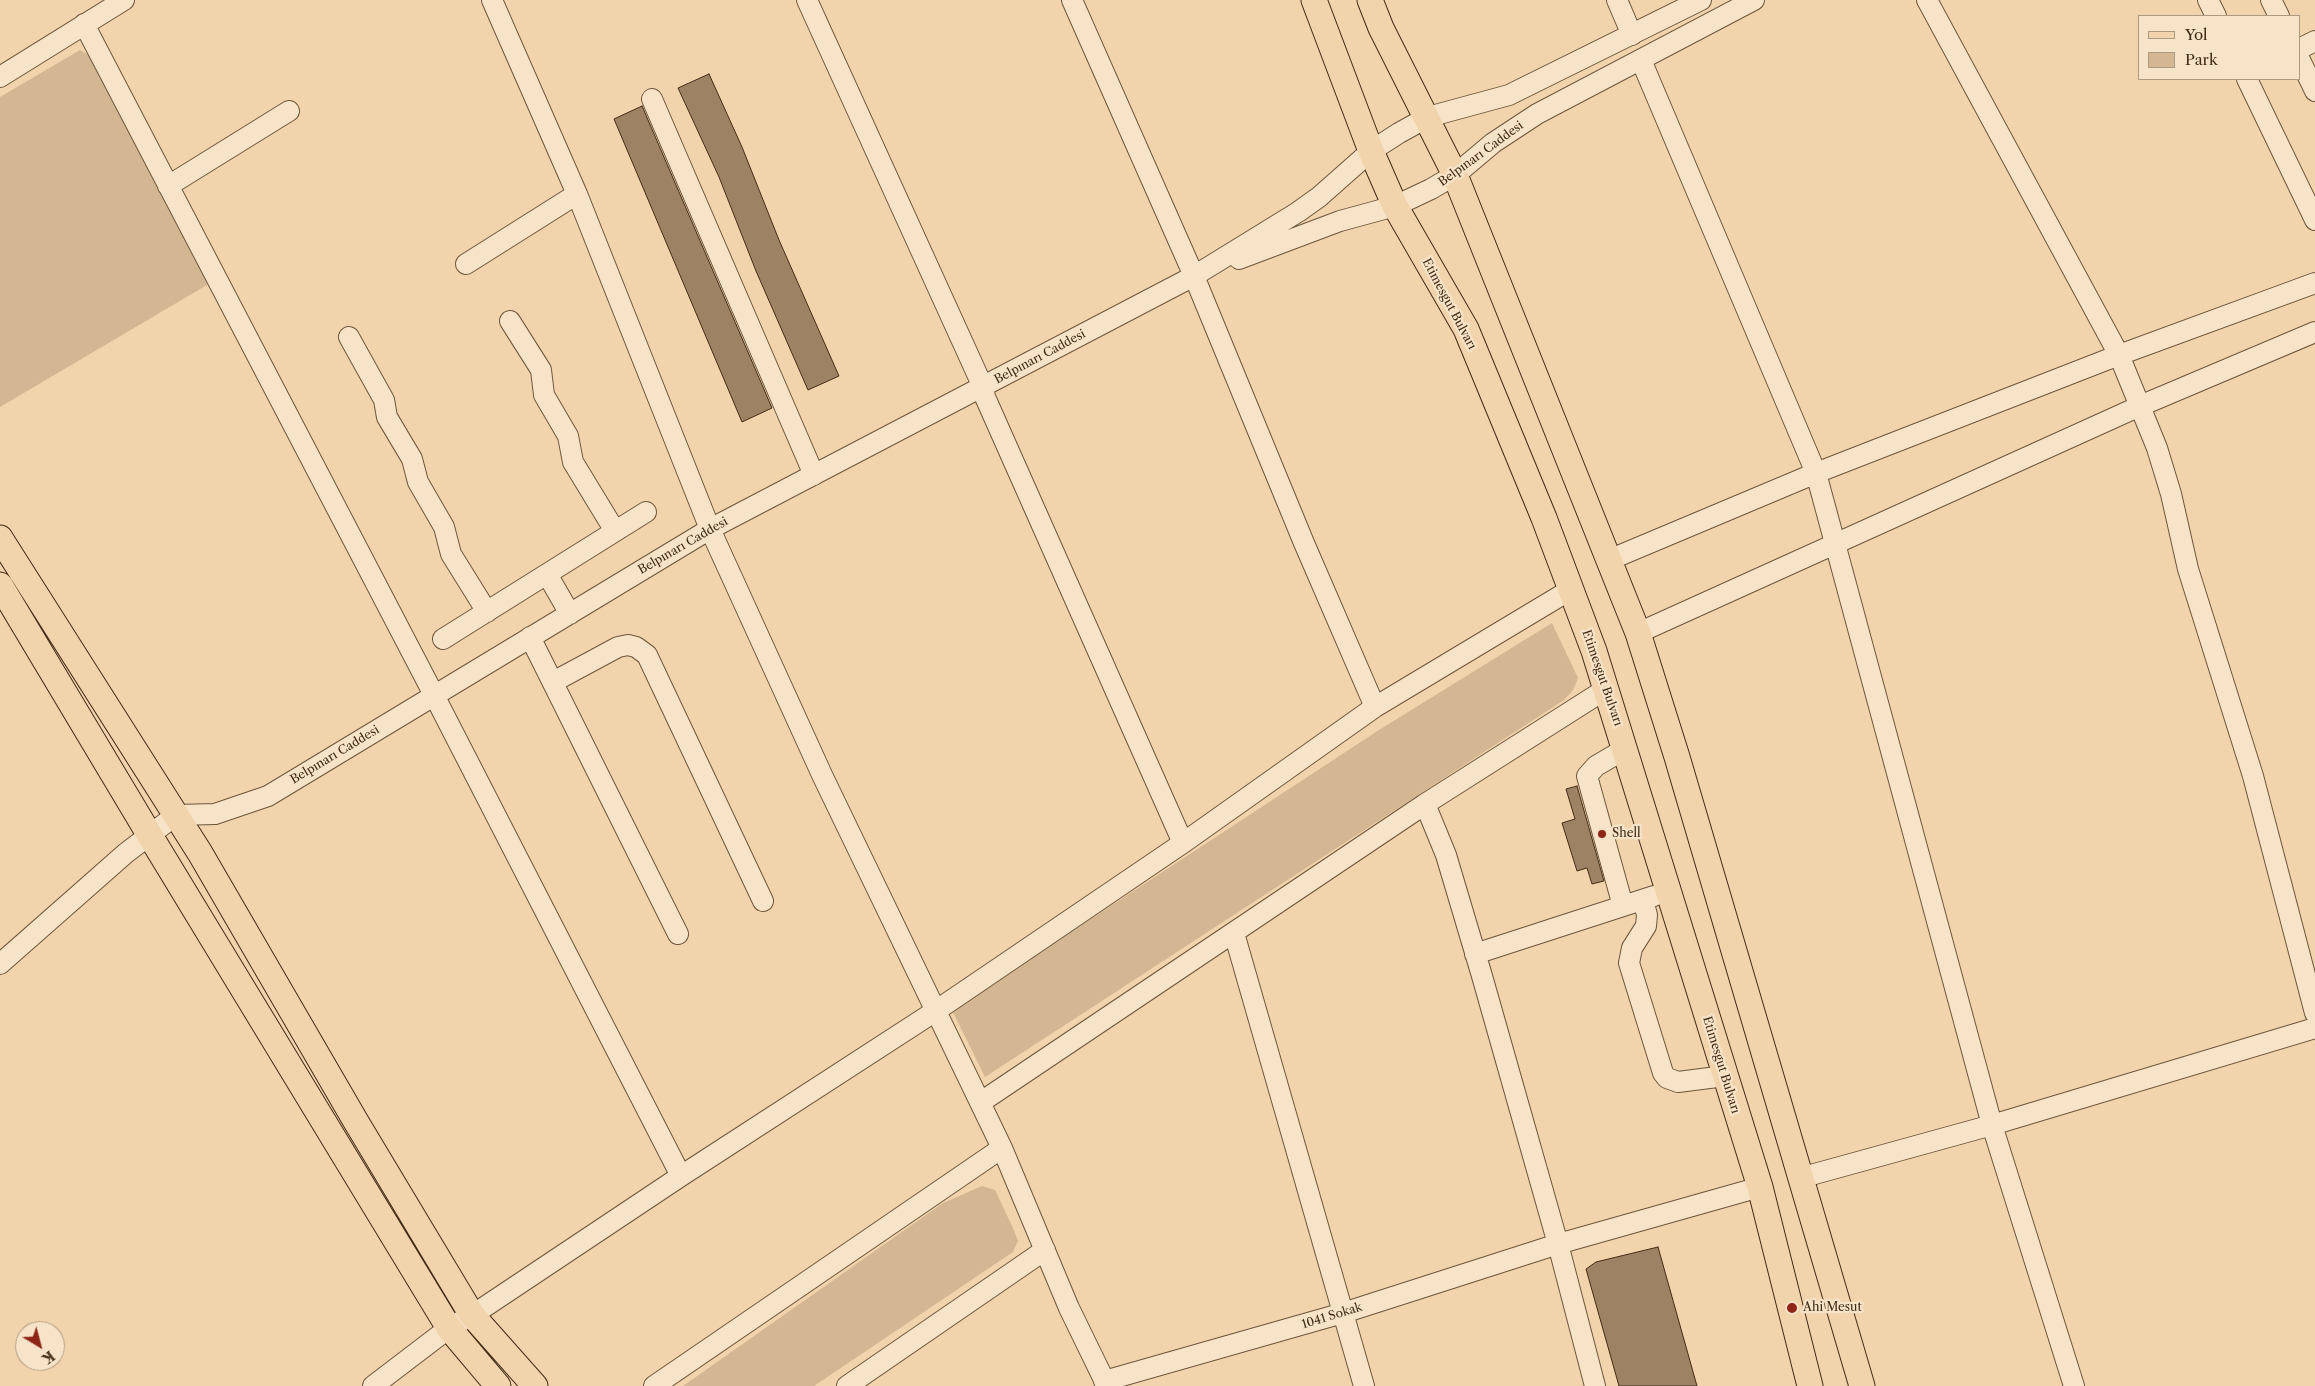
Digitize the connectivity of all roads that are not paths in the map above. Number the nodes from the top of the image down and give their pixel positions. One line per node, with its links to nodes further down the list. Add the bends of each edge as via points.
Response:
1 (124, 0): 15 (street)
2 (492, 0): 30 (street)
3 (807, 0): 40 (street)
4 (1072, 0): 34 (street)
5 (1314, 0): 27 (main road, Etimesgut Bulvarı)
6 (1370, 0): 26 (main road, via 1381,28)
7 (1616, 0): 16 (street)
8 (1701, 0): 16 (street, Belpınarı Caddesi)
9 (1754, 0): 19 (street, Belpınarı Caddesi)
10 (1927, 0): 39 (street)
11 (2208, 0): 13 (street)
12 (2271, 0): 14 (street)
13 (2216, 15)
14 (2278, 15)
15 (84, 24): 21 (street); 29 (street)
16 (1632, 35): 26 (street, Belpınarı Caddesi, via 1509,95)
17 (2315, 41): 18 (street)
18 (2300, 48)
19 (1641, 60): 28 (street, Belpınarı Caddesi, via 1538,114 1493,143); 42 (street)
20 (2300, 60): 23 (street)
21 (0, 77)
22 (2246, 80): 32 (street)
23 (2315, 91)
24 (652, 99): 43 (street)
25 (289, 111): 29 (street)
26 (1428, 117): 27 (street, Belpınarı Caddesi); 28 (main road)
27 (1371, 151): 31 (main road, Etimesgut Bulvarı); 34 (street, Belpınarı Caddesi, via 1298,212)
28 (1455, 175): 31 (street, Belpınarı Caddesi); 49 (main road)
29 (168, 186): 60 (street)
30 (577, 194): 33 (street); 45 (street)
31 (1395, 206): 34 (street, Belpınarı Caddesi, via 1340,221); 52 (main road, Etimesgut Bulvarı, via 1466,329)
32 (2315, 220)
33 (466, 264)
34 (1194, 276): 40 (street, Belpınarı Caddesi); 61 (street)
35 (2315, 283): 39 (street)
36 (510, 322): 46 (street, via 541,370 544,395 568,436 573,462)
37 (2315, 332): 41 (street)
38 (349, 337): 53 (street, via 384,400 387,417 412,459 418,482 444,527 451,554)
39 (2119, 355): 41 (street); 42 (street)
40 (983, 387): 43 (street, Belpınarı Caddesi); 66 (street)
41 (2140, 406): 48 (street); 76 (street, via 2157,448 2188,569 2253,776)
42 (1816, 473): 48 (street); 49 (street)
43 (814, 475): 45 (street, Belpınarı Caddesi)
44 (646, 512): 46 (street)
45 (710, 529): 54 (street, Belpınarı Caddesi); 75 (street, via 822,777)
46 (615, 532): 50 (street)
47 (0, 538): 64 (main road)
48 (1834, 544): 55 (street); 80 (street)
49 (1609, 560): 55 (main road)
50 (547, 574): 53 (street); 54 (street)
51 (0, 585): 65 (main road)
52 (1570, 590): 59 (main road, Etimesgut Bulvarı); 61 (street)
53 (488, 612): 57 (street)
54 (570, 614): 56 (street, Belpınarı Caddesi)
55 (1638, 633): 83 (main road)
56 (530, 637): 58 (street); 60 (street, Belpınarı Caddesi)
57 (443, 639)
58 (553, 682): 69 (street, via 618,647 636,647 647,655); 72 (street)
59 (1606, 688): 62 (main road, Etimesgut Bulvarı); 63 (street)
60 (434, 695): 64 (street, Belpınarı Caddesi, via 268,796 215,814); 82 (street)
61 (1375, 708): 66 (street)
62 (1625, 748): 67 (main road, Etimesgut Bulvarı); 70 (street, via 1596,766 1587,776)
63 (1425, 804): 71 (street); 73 (street, via 1446,855)
64 (176, 815): 65 (street); 88 (main road)
65 (149, 834): 74 (street); 89 (main road)
66 (1183, 843): 75 (street)
67 (1667, 892): 68 (street); 78 (main road, Etimesgut Bulvarı)
68 (1643, 900): 70 (street); 78 (street, via 1646,926 1632,948 1629,963 1662,1073 1678,1082)
69 (763, 901)
70 (1623, 906): 73 (street)
71 (1234, 933): 79 (street); 87 (street)
72 (678, 934)
73 (1475, 954): 85 (street)
74 (0, 964)
75 (937, 1010): 79 (street); 82 (street)
76 (2315, 1013)
77 (2315, 1028): 80 (street)
78 (1725, 1076): 84 (main road, Etimesgut Bulvarı)
79 (981, 1102): 81 (street)
80 (1992, 1125): 83 (street); 100 (street)
81 (1002, 1148): 86 (street); 94 (street)
82 (681, 1176): 88 (street)
83 (1800, 1178): 99 (main road)
84 (1760, 1187): 85 (street, 1041 Sokak); 98 (main road, Etimesgut Bulvarı)
85 (1558, 1244): 87 (street, 1041 Sokak); 97 (street)
86 (1045, 1250): 90 (street); 95 (street)
87 (1343, 1313): 90 (street, 1041 Sokak); 96 (street)
88 (472, 1315): 89 (street); 93 (main road)
89 (449, 1328): 91 (street); 92 (main road)
90 (1105, 1383)
91 (373, 1386)
92 (498, 1386)
93 (535, 1386)
94 (654, 1386)
95 (847, 1386)
96 (1364, 1386)
97 (1595, 1386)
98 (1810, 1386)
99 (1862, 1386)
100 (2074, 1386)

